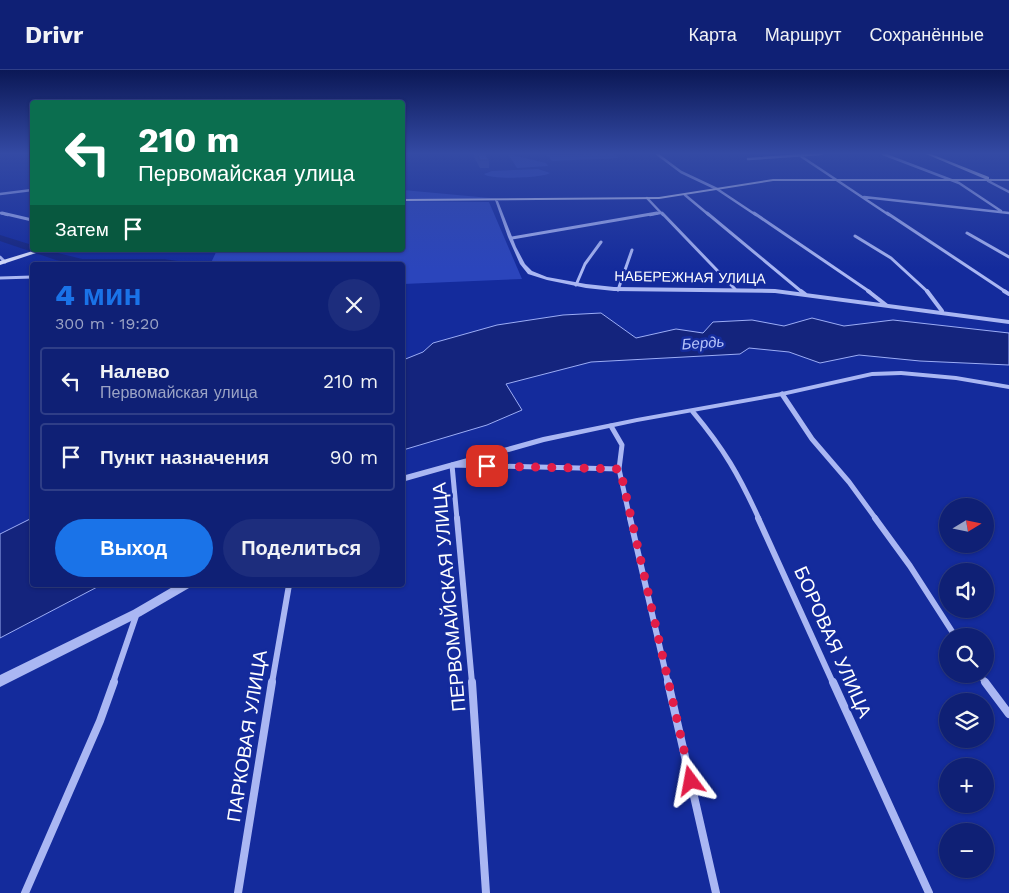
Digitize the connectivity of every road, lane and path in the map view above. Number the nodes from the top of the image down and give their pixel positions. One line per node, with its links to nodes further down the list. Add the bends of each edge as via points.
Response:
1 (13, 192): 6 (street)
2 (699, 192): 7 (main road)
3 (722, 192): 35 (street, via 860,284)
4 (855, 192): 9 (street)
5 (974, 192): 12 (street)
6 (0, 194)
7 (685, 195): 8 (main road); 33 (street)
8 (647, 198): 11 (main road); 14 (street)
9 (864, 198): 12 (street); 34 (street)
10 (405, 200): 11 (main road)
11 (496, 201): 21 (street, НАБЕРЕЖНАЯ УЛИЦА)
12 (1003, 212): 15 (street)
13 (0, 213): 17 (street)
14 (660, 213): 21 (street); 31 (street)
15 (1009, 215)
16 (30, 216): 17 (street)
17 (23, 218): 18 (street)
18 (30, 220)
19 (967, 233): 26 (street)
20 (855, 236): 36 (street, via 919,282 936,299)
21 (512, 238): 30 (street, НАБЕРЕЖНАЯ УЛИЦА, via 528,270 544,278)
22 (601, 242): 30 (street, via 585,264)
23 (632, 250): 32 (street)
24 (36, 252): 27 (main road)
25 (0, 256): 27 (street)
26 (1009, 257)
27 (2, 262)
28 (30, 276): 29 (street)
29 (0, 278)
30 (576, 285): 32 (street, НАБЕРЕЖНАЯ УЛИЦА)
31 (736, 289): 32 (street, НАБЕРЕЖНАЯ УЛИЦА); 33 (street, НАБЕРЕЖНАЯ УЛИЦА)
32 (618, 290)
33 (805, 294): 35 (street, НАБЕРЕЖНАЯ УЛИЦА)
34 (1009, 294)
35 (886, 305): 36 (street, НАБЕРЕЖНАЯ УЛИЦА)
36 (942, 311): 37 (street, НАБЕРЕЖНАЯ УЛИЦА)
37 (1009, 322)
38 (1009, 387): 39 (street, via 901,373 840,379)
39 (782, 394): 40 (street); 48 (street, via 812,439 849,482 910,566)
40 (693, 412): 41 (street); 56 (street, БОРОВАЯ УЛИЦА, via 737,471)
41 (611, 426): 42 (street, via 543,440); 43 (street, via 622,445)
42 (452, 465): 43 (street, ПЕРВОМАЙСКАЯ УЛИЦА); 44 (street); 54 (street, ПЕРВОМАЙСКАЯ УЛИЦА, via 471,663)
43 (620, 469): 55 (street)
44 (405, 478)
45 (182, 587): 47 (street)
46 (288, 587): 53 (street, ПАРКОВАЯ УЛИЦА)
47 (138, 613): 49 (street); 52 (street, via 100,721)
48 (950, 628)
49 (0, 680)
50 (986, 683): 51 (street)
51 (1009, 714)
52 (25, 893)
53 (238, 893)
54 (486, 893)
55 (716, 893)
56 (929, 893)

